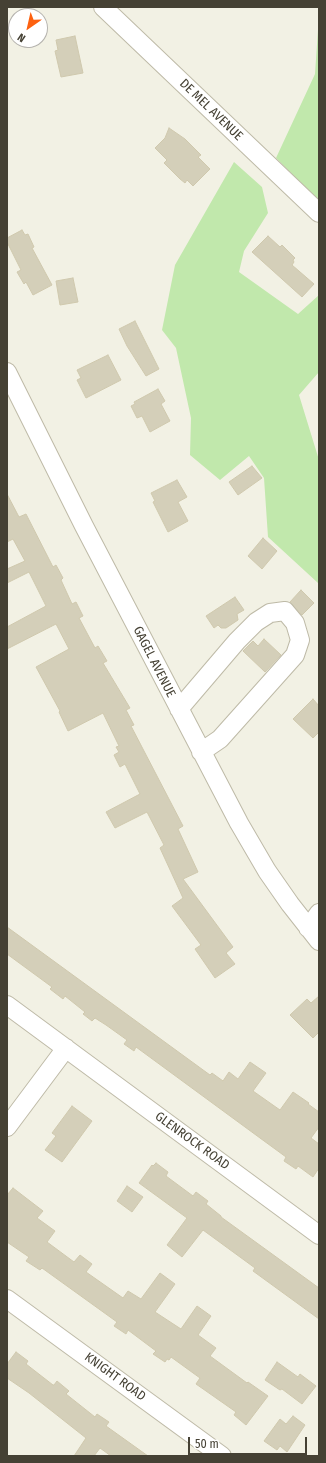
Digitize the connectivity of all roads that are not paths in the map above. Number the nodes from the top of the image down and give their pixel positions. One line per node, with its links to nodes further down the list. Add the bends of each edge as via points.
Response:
1 (103, 7): 2 (street, DE MEL AVENUE)
2 (319, 213)
3 (7, 372): 4 (street, GAGEL AVENUE)
4 (179, 709): 5 (street, GAGEL AVENUE); 5 (street, via 256,622 270,613 285,611 295,624 300,640 295,655 220,739)
5 (201, 752): 7 (street, GAGEL AVENUE, via 266,870)
6 (319, 913): 7 (street)
7 (314, 934)
8 (7, 1005): 9 (street, GLENROCK ROAD)
9 (66, 1048): 10 (street); 11 (street, GLENROCK ROAD)
10 (7, 1128)
11 (319, 1235)
12 (7, 1299): 13 (street, KNIGHT ROAD)
13 (222, 1456)

